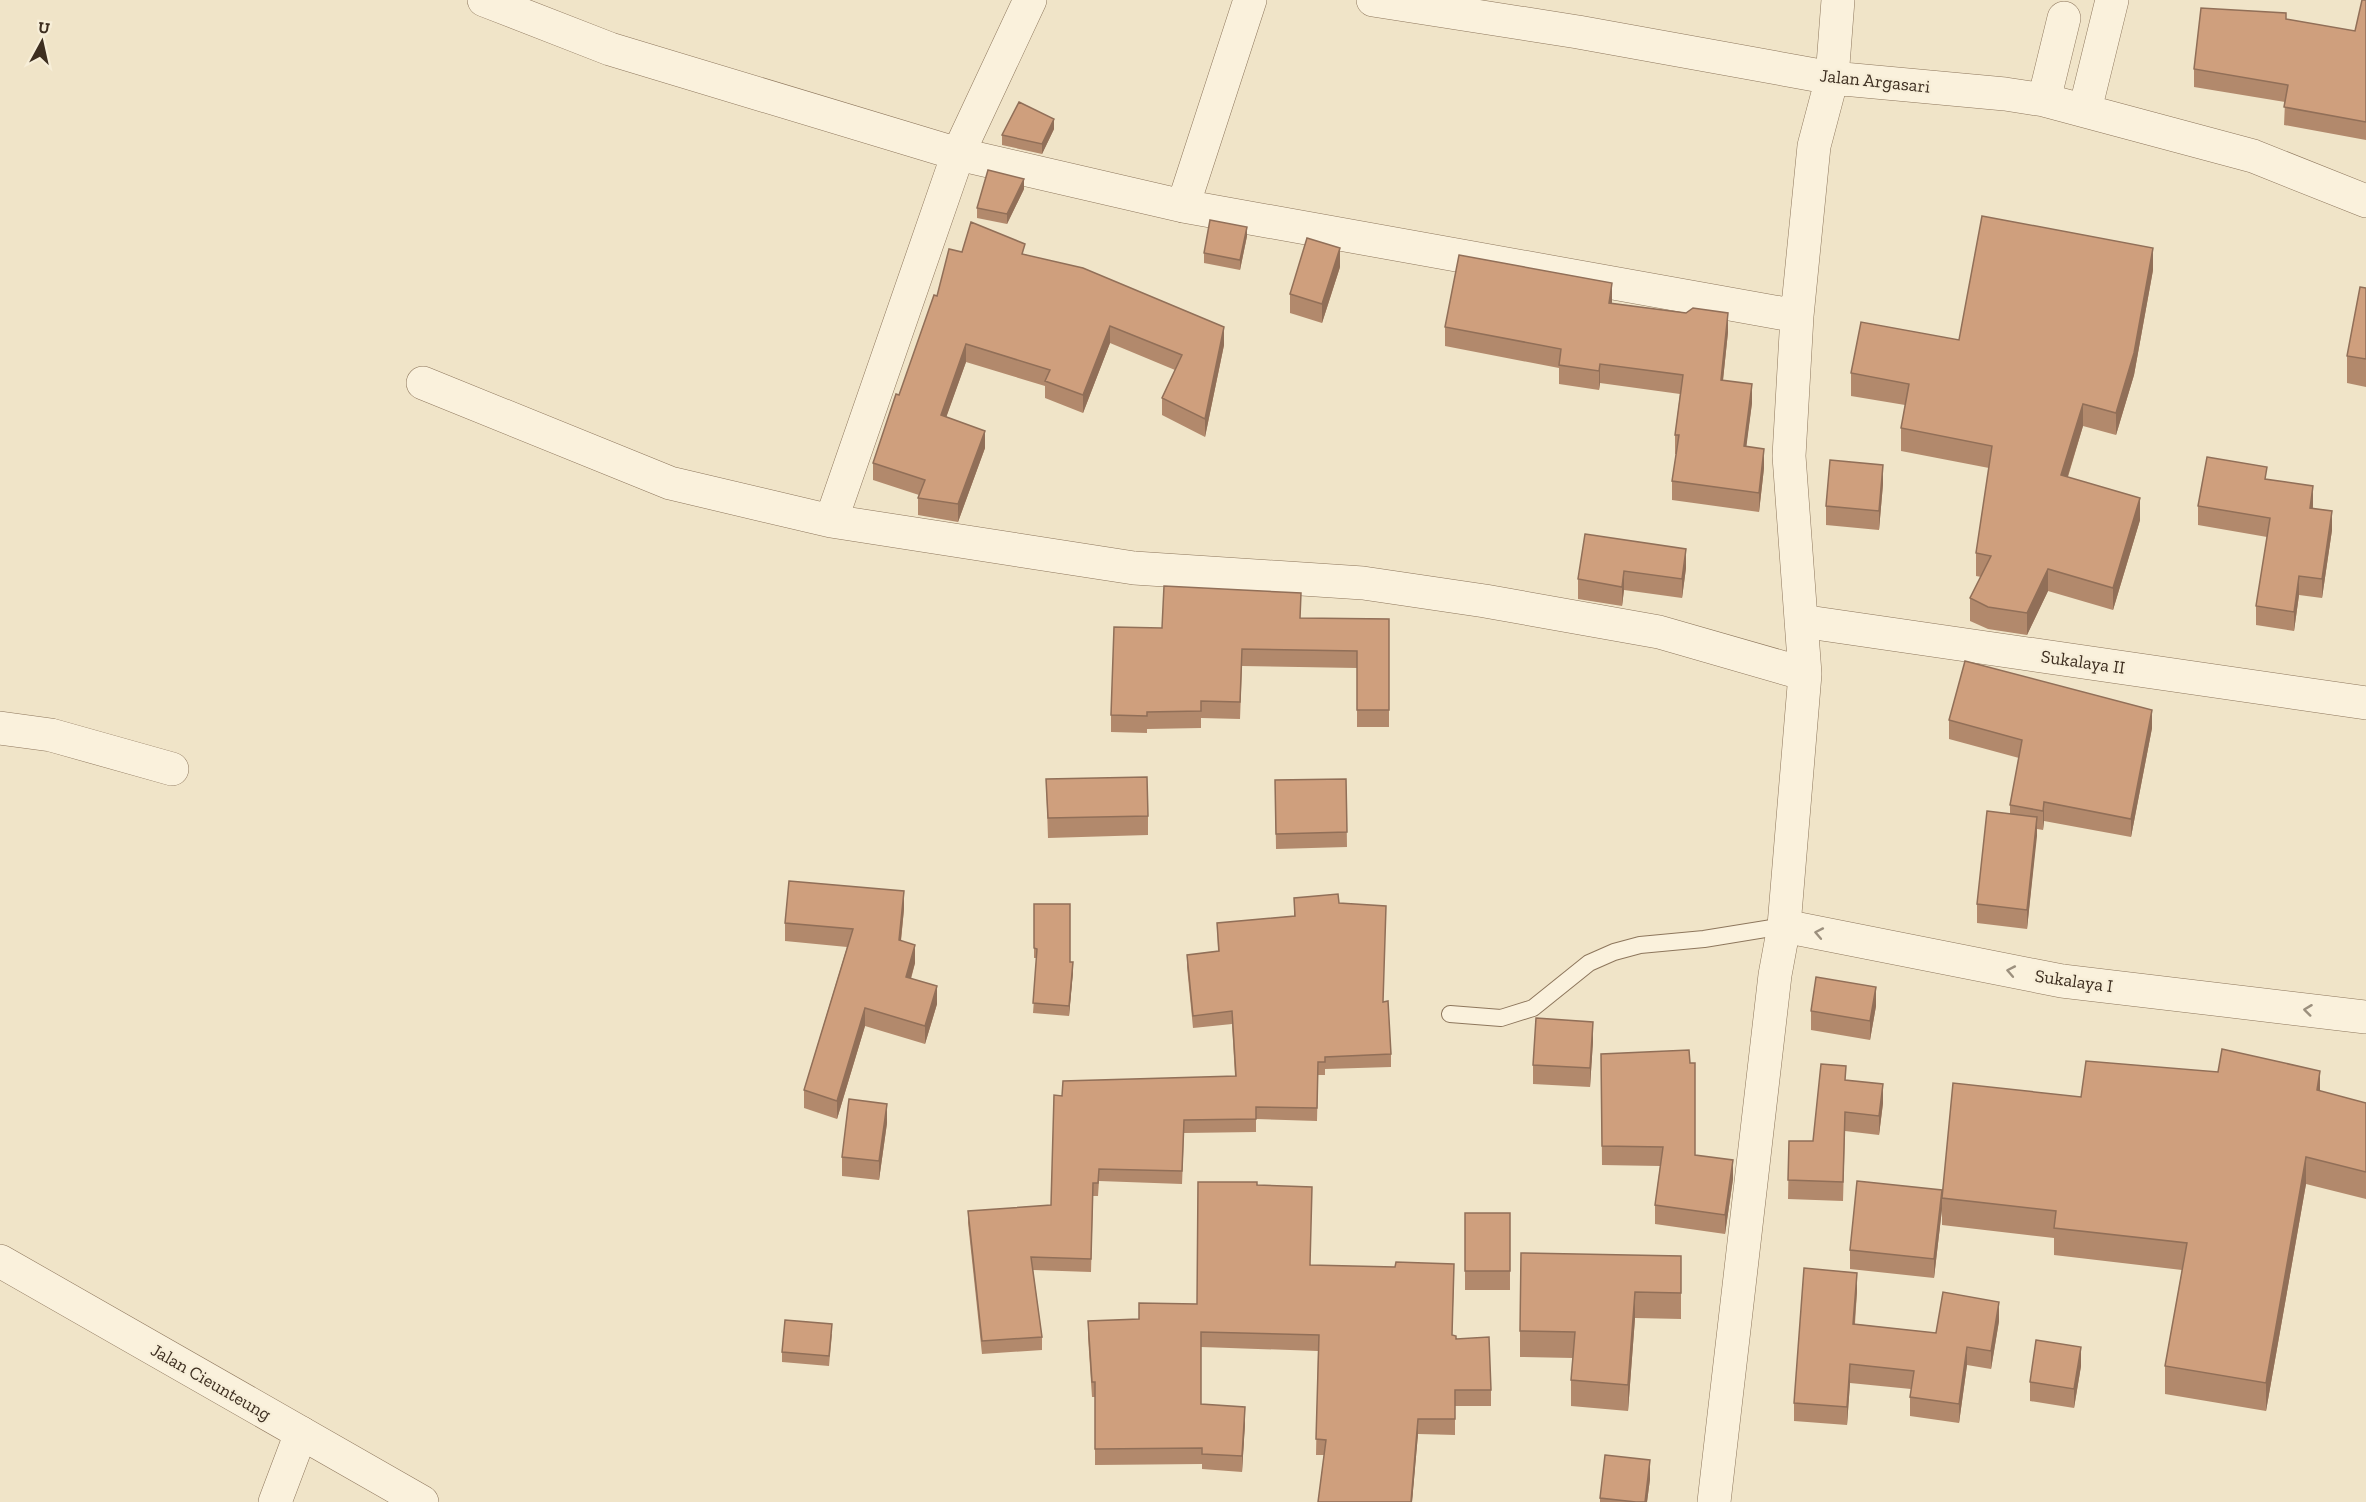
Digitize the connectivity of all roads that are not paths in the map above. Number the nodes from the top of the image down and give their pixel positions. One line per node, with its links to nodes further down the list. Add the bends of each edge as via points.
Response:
1 (484, 0): 11 (street, via 610,49)
2 (1030, 0): 11 (street)
3 (1250, 0): 13 (street)
4 (1373, 0): 8 (street, Jalan Argasari)
5 (1838, 0): 8 (street)
6 (2112, 0): 10 (street)
7 (2064, 18): 9 (street)
8 (1832, 78): 9 (street, Jalan Argasari); 14 (street, via 1814,146)
9 (2044, 100): 10 (street, Jalan Argasari)
10 (2085, 110): 12 (street, Jalan Argasari, via 2253,156)
11 (958, 154): 13 (street); 16 (street)
12 (2366, 201)
13 (1183, 206): 14 (street)
14 (1797, 316): 17 (street, via 1789,456)
15 (423, 383): 16 (street, via 670,483)
16 (831, 521): 18 (street, via 1134,568 1364,583 1485,602 1659,632)
17 (1801, 621): 18 (street); 19 (street, Sukalaya II)
18 (1805, 674): 22 (street)
19 (2366, 703)
20 (0, 728): 21 (street, via 51,735)
21 (172, 769)
22 (1784, 926): 23 (lane, via 1640,945 1589,963 1533,1008 1502,1018); 24 (street, Sukalaya I, one-way to 22, via 2062,981); 29 (street, via 1775,975)
23 (1450, 1014)
24 (2366, 1017)
25 (1, 1267): 26 (street, Jalan Cieunteung)
26 (301, 1433): 27 (street); 28 (street, Jalan Cieunteung)
27 (275, 1502)
28 (423, 1502)
29 (1720, 1502)

